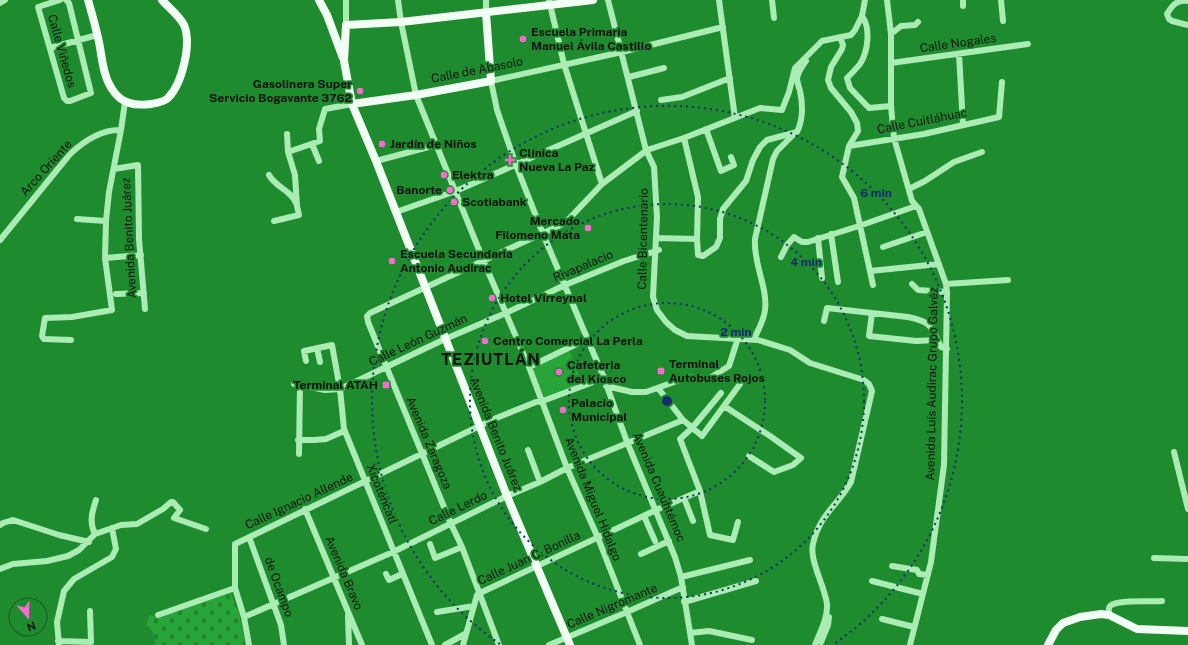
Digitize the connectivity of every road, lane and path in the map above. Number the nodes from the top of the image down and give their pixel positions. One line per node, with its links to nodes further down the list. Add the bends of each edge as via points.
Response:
1 (5, 0): 19 (street)
2 (60, 0): 36 (street, Calle Viñedos, via 38,7)
3 (66, 0): 33 (street)
4 (88, 0): 31 (main road)
5 (162, 0): 49 (main road, via 184,26 187,38 181,76 168,99 139,106)
6 (319, 0): 39 (main road)
7 (346, 0): 27 (street, Avenida Benito Juárez)
8 (398, 0): 25 (street, Avenida Miguel Hidalgo)
9 (486, 0): 21 (street, Avenida Cuauhtémoc)
10 (593, 0): 20 (main road)
11 (608, 0): 37 (street, Calle Bicentenario)
12 (719, 0): 29 (street)
13 (772, 0): 23 (street)
14 (865, 0): 22 (street)
15 (888, 0): 30 (street, Avenida Luís Audirac Grupo Galvéz)
16 (1002, 0): 24 (street)
17 (1179, 1): 18 (street); 28 (street, via 1172,5 1167,14 1172,21)
18 (1188, 1)
19 (0, 3)
20 (550, 3): 21 (main road); 41 (street)
21 (486, 13): 25 (main road); 45 (main road, Avenida Cuauhtémoc)
22 (862, 16): 32 (street, via 850,35); 51 (street, via 868,30 867,43 860,64 847,78 850,88 869,108)
23 (774, 18)
24 (1003, 21)
25 (401, 22): 27 (main road); 47 (street, Avenida Miguel Hidalgo)
26 (918, 22): 30 (street, via 915,25 901,26)
27 (346, 25): 39 (main road, Avenida Benito Juárez)
28 (1188, 25)
29 (722, 27): 37 (street, Calle de Abasolo); 44 (street)
30 (891, 34): 40 (street, Avenida Luís Audirac Grupo Galvéz)
31 (97, 35): 33 (street); 49 (main road, via 111,88)
32 (840, 37): 34 (street); 64 (street, via 842,49 831,68 828,80 830,88 857,123 858,131)
33 (78, 39): 36 (street); 36 (street, Calle Viñedos, via 91,93 70,101 64,98)
34 (822, 41): 53 (street, via 795,68 782,110 760,108); 57 (street, via 803,65 797,78 802,98 802,113)
35 (1028, 44): 38 (street, Calle Nogales)
36 (50, 48)
37 (622, 52): 41 (street, Calle de Abasolo); 43 (street, Calle Bicentenario)
38 (959, 54): 40 (street, Calle Nogales); 54 (street)
39 (344, 61): 50 (main road, Avenida Benito Juárez)
40 (891, 63): 51 (street, Avenida Luís Audirac Grupo Galvéz)
41 (564, 64): 45 (street, Calle de Abasolo); 59 (street)
42 (664, 68): 43 (street)
43 (629, 77): 52 (street, Calle Bicentenario)
44 (730, 78): 48 (street, via 682,97); 53 (street)
45 (491, 81): 47 (main road, Calle de Abasolo); 71 (street, Avenida Cuauhtémoc, via 497,110)
46 (1002, 82): 54 (street, Calle Cuitláhuac, via 999,117)
47 (416, 95): 50 (main road, Calle de Abasolo); 63 (street, Avenida Miguel Hidalgo)
48 (661, 100)
49 (125, 102): 56 (street)
50 (352, 104): 62 (street, via 325,109 319,128 320,141); 69 (main road, Avenida Benito Juárez)
51 (891, 106): 61 (street, Avenida Luís Audirac Grupo Galvéz)
52 (637, 111): 59 (street); 65 (street, Calle Bicentenario)
53 (735, 118): 55 (street)
54 (963, 125): 61 (street, Calle Cuitláhuac)
55 (706, 129): 60 (street); 68 (street, via 720,171 734,165)
56 (121, 130): 72 (street); 90 (street, Arco Oriente, via 111,130 92,138 70,154)
57 (796, 132): 88 (street, via 767,140 760,147 746,181 723,209 720,238 716,247 703,256 698,255); 115 (street, via 777,151 773,159 755,239 754,249 766,303 764,317)
58 (287, 134): 66 (street)
59 (585, 135): 71 (street); 74 (street)
60 (684, 138): 65 (street); 88 (street, via 698,197)
61 (894, 138): 64 (street, Calle Cuitláhuac); 75 (street, Avenida Luís Audirac Grupo Galvéz)
62 (312, 144): 66 (street); 70 (street)
63 (436, 145): 69 (street); 76 (street, Avenida Miguel Hidalgo)
64 (849, 146): 83 (street, via 842,177 854,198)
65 (647, 150): 74 (street); 87 (street, Calle Bicentenario, via 654,167)
66 (288, 152): 77 (street, via 295,175)
67 (982, 152): 75 (street, via 954,162 925,182)
68 (731, 157)
69 (376, 160): 79 (main road, Avenida Benito Juárez)
70 (319, 161)
71 (516, 165): 76 (street); 85 (street, Avenida Cuauhtémoc)
72 (114, 169): 81 (street); 93 (street, Avenida Benito Juárez, via 138,165)
73 (269, 175): 77 (street, via 273,182 288,192)
74 (602, 184): 85 (street, via 565,223)
75 (909, 189): 78 (street, Avenida Luís Audirac Grupo Galvéz)
76 (456, 192): 79 (street); 96 (street, Avenida Miguel Hidalgo)
77 (297, 206): 82 (street, via 299,215)
78 (916, 206): 83 (street); 84 (street, Avenida Luís Audirac Grupo Galvéz)
79 (396, 212): 106 (main road, Avenida Benito Juárez)
80 (77, 219): 81 (street)
81 (106, 221): 95 (street)
82 (274, 221)
83 (859, 226): 86 (street); 98 (street)
84 (927, 232): 91 (street); 97 (street, Avenida Luís Audirac Grupo Galvéz)
85 (543, 234): 96 (street); 104 (street, Avenida Cuauhtémoc)
86 (831, 234): 89 (street); 101 (street)
87 (657, 238): 88 (street); 92 (street, Calle Bicentenario)
88 (697, 238)
89 (818, 238): 94 (street, via 802,242 794,237); 99 (street)
90 (0, 240)
91 (883, 247)
92 (657, 251): 104 (street, Rivapalacio, via 624,261); 114 (street, Calle Bicentenario, via 653,297 657,310 666,322 687,336)
93 (141, 255): 95 (street); 108 (street, Avenida Benito Juárez)
94 (781, 257)
95 (106, 258): 118 (street, via 112,310 72,317 46,318 42,336 44,340)
96 (484, 262): 106 (street); 111 (street, Avenida Miguel Hidalgo)
97 (939, 264): 98 (street); 103 (street, Avenida Luís Audirac Grupo Galvéz)
98 (870, 270): 105 (street)
99 (822, 278)
100 (1008, 280): 103 (street)
101 (838, 282)
102 (912, 284): 107 (street, via 918,290)
103 (946, 284): 107 (street, Avenida Luís Audirac Grupo Galvéz)
104 (565, 285): 111 (street, Rivapalacio); 117 (street, Avenida Cuauhtémoc)
105 (873, 285)
106 (425, 287): 116 (main road, Avenida Benito Juárez); 125 (street, Avenida Zaragoza, via 367,316)
107 (947, 292): 121 (street, Avenida Luís Audirac Grupo Galvéz)
108 (144, 293): 109 (street); 110 (street, Avenida Benito Juárez)
109 (116, 294)
110 (145, 309)
111 (506, 313): 116 (street, Calle León Guzmán); 124 (street, Avenida Miguel Hidalgo)
112 (872, 313): 113 (street, via 828,308); 119 (street, via 924,321 932,327); 119 (street, via 869,336 916,341)
113 (824, 321)
114 (738, 337): 115 (street); 129 (street, via 729,366 703,380 688,377); 217 (street, via 790,350 810,363 864,380 872,391 851,482 823,517 812,546 827,604 826,618)
115 (755, 337): 218 (street, via 793,347 811,359 866,376 874,388 875,396 854,483 827,516 816,544 816,556 830,608 828,625)
116 (445, 339): 125 (street, Calle León Guzmán); 135 (main road, Avenida Benito Juárez)
117 (587, 339): 124 (street); 126 (street, Avenida Cuauhtémoc)
118 (71, 340)
119 (937, 340): 121 (street, via 941,347)
120 (317, 348): 122 (street, via 304,350); 123 (street); 130 (street, Xicoténcatl, via 332,345)
121 (947, 349): 177 (street, Avenida Luís Audirac Grupo Galvéz, via 944,465)
122 (306, 361)
123 (320, 362)
124 (529, 366): 132 (street, Avenida Miguel Hidalgo)
125 (386, 367): 130 (street, Calle León Guzmán); 141 (street, Avenida Zaragoza)
126 (604, 378): 128 (street, Avenida Cuauhtémoc); 132 (street)
127 (740, 384): 133 (street)
128 (606, 386): 129 (street, via 632,392 646,392); 138 (street, Avenida Cuauhtémoc)
129 (658, 388): 134 (street)
130 (340, 389): 137 (street, Xicoténcatl); 137 (street, via 325,390 298,385 299,439 314,440)
131 (721, 393): 136 (street)
132 (542, 401): 135 (street, Calle Ignacio Allende); 143 (street, Avenida Miguel Hidalgo)
133 (724, 406): 136 (street, via 702,436); 142 (street, via 800,458 793,465 774,472)
134 (683, 420): 136 (street); 138 (street, Calle Lerdo)
135 (481, 426): 141 (street, Calle Ignacio Allende); 147 (main road, Avenida Benito Juárez)
136 (692, 428): 146 (street, via 680,439)
137 (344, 430): 144 (street, Xicoténcatl)
138 (627, 442): 143 (street, Calle Lerdo); 152 (street, Avenida Cuauhtémoc)
139 (528, 450): 145 (street)
140 (1174, 452): 151 (street)
141 (422, 454): 144 (street, Calle Ignacio Allende); 156 (street, Avenida Zaragoza)
142 (749, 456)
143 (567, 468): 145 (street, Calle Lerdo); 162 (street, Avenida Miguel Hidalgo)
144 (365, 482): 150 (street, Calle Ignacio Allende); 168 (street, Xicoténcatl)
145 (540, 482): 147 (street, Calle Lerdo)
146 (700, 491): 148 (street, Calle Juan C. Bonilla); 155 (street, via 710,536 733,540)
147 (507, 496): 156 (street, Calle Lerdo); 173 (main road, Avenida Benito Juárez)
148 (684, 498): 152 (street, Calle Juan C. Bonilla); 154 (street)
149 (96, 500): 160 (street, via 91,516)
150 (305, 509): 161 (street, Calle Ignacio Allende); 178 (street, Avenida Bravo)
151 (1188, 509)
152 (656, 510): 153 (street, Calle Juan C. Bonilla); 164 (street, Avenida Cuauhtémoc)
153 (644, 516): 162 (street, Calle Juan C. Bonilla); 163 (street)
154 (693, 521)
155 (738, 522)
156 (451, 524): 167 (street, Avenida Zaragoza); 168 (street, Calle Lerdo)
157 (0, 525): 165 (street, via 13,520)
158 (112, 528): 159 (street, via 137,524 173,502 180,510 174,518); 160 (street); 205 (street, via 116,549 112,557 74,579 64,591 57,622)
159 (206, 528)
160 (96, 534): 165 (street)
161 (249, 537): 184 (street, Calle Ignacio Allende, via 236,544); 189 (street, de Ocampo)
162 (598, 538): 173 (street, Calle Juan C. Bonilla); 194 (street, Avenida Miguel Hidalgo)
163 (655, 541)
164 (669, 541): 169 (street); 180 (street, Avenida Cuauhtémoc)
165 (89, 542): 175 (street, via 68,556 13,564)
166 (430, 544): 167 (street, via 436,558)
167 (462, 547): 185 (street, Avenida Zaragoza)
168 (393, 552): 176 (street, Xicoténcatl); 178 (street, Calle Lerdo)
169 (641, 554)
170 (1154, 558): 171 (street)
171 (1188, 559)
172 (750, 560): 180 (street)
173 (537, 566): 185 (street, Calle Juan C. Bonilla); 204 (main road, Avenida Benito Juárez)
174 (892, 566): 177 (street, via 917,570 919,574)
175 (0, 569)
176 (402, 574): 179 (street); 210 (street, Xicoténcatl)
177 (928, 575): 186 (street, Avenida Luís Audirac Grupo Galvéz)
178 (334, 577): 189 (street, Calle Lerdo); 191 (street, Avenida Bravo)
179 (388, 577)
180 (681, 577): 183 (street, Avenida Cuauhtémoc)
181 (756, 581): 188 (street)
182 (872, 581): 186 (street)
183 (683, 587): 188 (street, Avenida Cuauhtémoc); 194 (street, Calle Nigromante)
184 (235, 588): 195 (street); 197 (street)
185 (478, 594): 190 (street); 213 (street, Avenida Zaragoza)
186 (923, 594): 199 (street, Avenida Luís Audirac Grupo Galvéz)
187 (1162, 601): 196 (street, via 1120,602 1111,605)
188 (684, 602): 201 (street, Avenida Cuauhtémoc)
189 (273, 604): 197 (street, Calle Lerdo); 207 (street, de Ocampo, via 281,625)
190 (474, 606): 193 (street); 202 (street)
191 (347, 610): 208 (street); 209 (street, Avenida Bravo)
192 (90, 611): 205 (street, via 91,642)
193 (437, 612)
194 (627, 612): 204 (street, Calle Nigromante); 215 (street, Avenida Miguel Hidalgo)
195 (158, 615)
196 (1109, 615): 200 (main road, via 1137,629); 220 (main road, via 1080,617 1069,621 1056,630)
197 (244, 618): 206 (street)
198 (882, 619): 199 (street)
199 (914, 627): 219 (street, Avenida Luís Audirac Grupo Galvéz)
200 (1188, 631)
201 (690, 633): 203 (street, via 709,631); 216 (street, Avenida Cuauhtémoc)
202 (465, 634): 211 (street); 212 (street)
203 (752, 640)
204 (568, 641): 214 (street, Calle Nigromante)
205 (58, 643)
206 (249, 645)
207 (284, 645)
208 (349, 645)
209 (362, 645)
210 (432, 645)
211 (445, 645)
212 (463, 645)
213 (499, 645)
214 (549, 645)
215 (640, 645)
216 (692, 645)
217 (815, 645)
218 (819, 645)
219 (910, 645)
220 (1048, 645)

